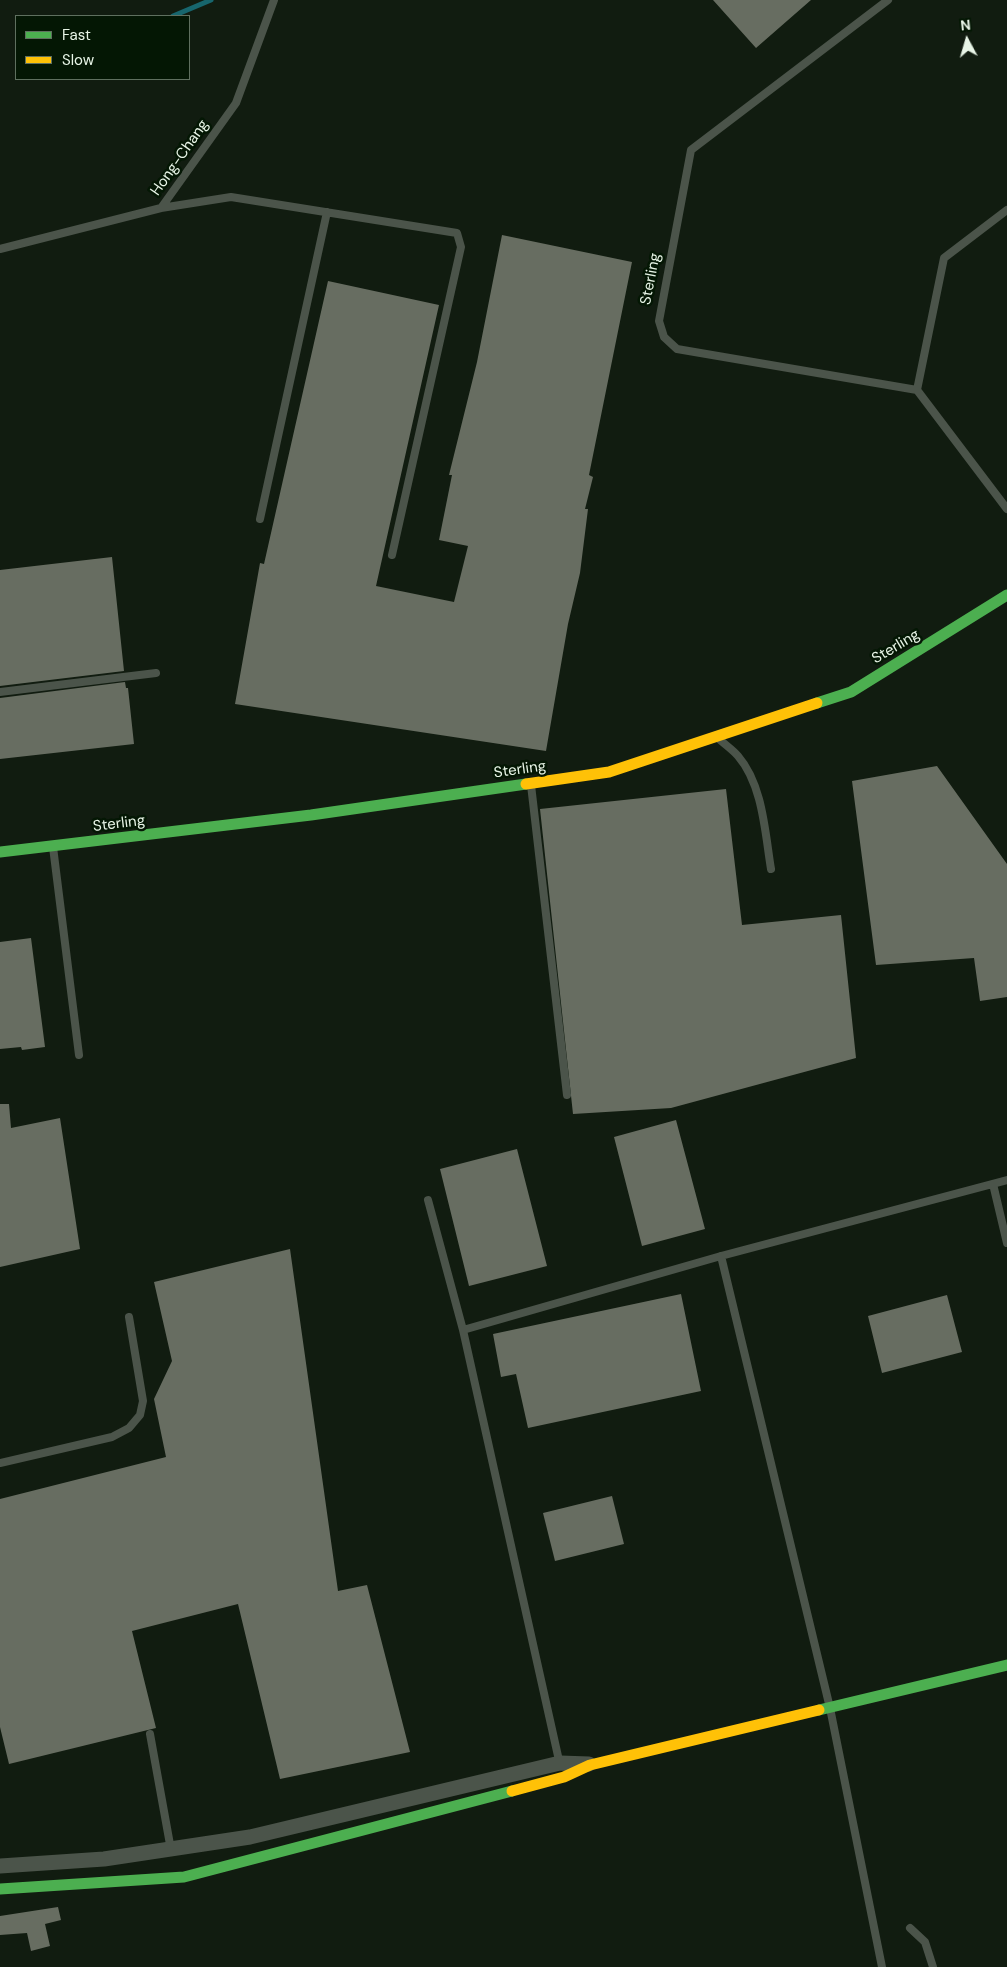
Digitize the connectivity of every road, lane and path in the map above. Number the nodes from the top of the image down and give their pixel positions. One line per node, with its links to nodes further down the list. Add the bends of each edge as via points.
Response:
1 (274, 0): 3 (lane, Hong-Chang, via 236,103)
2 (888, 0): 7 (lane, Sterling, via 691,150 659,321 664,337 677,349)
3 (161, 208): 5 (lane, via 231,198); 6 (lane, Hong-Chang)
4 (1007, 210): 7 (lane, via 948,253 941,264)
5 (327, 212): 9 (lane); 10 (lane, via 450,230 457,233 460,240)
6 (0, 249)
7 (917, 390): 8 (lane)
8 (1007, 509)
9 (260, 519)
10 (392, 555)
11 (1007, 596): 14 (street, Sterling, via 851,692)
12 (156, 673): 13 (lane)
13 (0, 692)
14 (716, 737): 15 (street, Sterling, via 610,772); 18 (lane, via 738,756 752,780 763,816)
15 (531, 783): 16 (street, Sterling, via 311,815); 20 (lane)
16 (53, 847): 17 (street, Sterling); 19 (lane)
17 (0, 852)
18 (771, 869)
19 (79, 1055)
20 (567, 1095)
21 (1007, 1180): 22 (lane)
22 (993, 1184): 24 (lane); 25 (lane)
23 (428, 1200): 27 (lane)
24 (1007, 1243)
25 (722, 1256): 27 (lane); 30 (lane)
26 (129, 1317): 28 (lane, via 143,1401 140,1415 130,1428 112,1437)
27 (463, 1330): 33 (lane)
28 (0, 1463)
29 (1007, 1665): 30 (street)
30 (830, 1708): 32 (street); 44 (lane)
31 (150, 1734): 37 (lane)
32 (590, 1765): 33 (street)
33 (562, 1770): 34 (street); 35 (street)
34 (397, 1802): 35 (street); 36 (street)
35 (402, 1820): 38 (street)
36 (250, 1837): 37 (street); 38 (street)
37 (171, 1850): 39 (street)
38 (256, 1858): 41 (street, via 184,1877)
39 (104, 1859): 40 (street); 41 (street)
40 (0, 1866)
41 (106, 1882): 42 (street)
42 (0, 1889)
43 (910, 1928): 45 (lane, via 925,1942)
44 (882, 1967)
45 (933, 1967)

